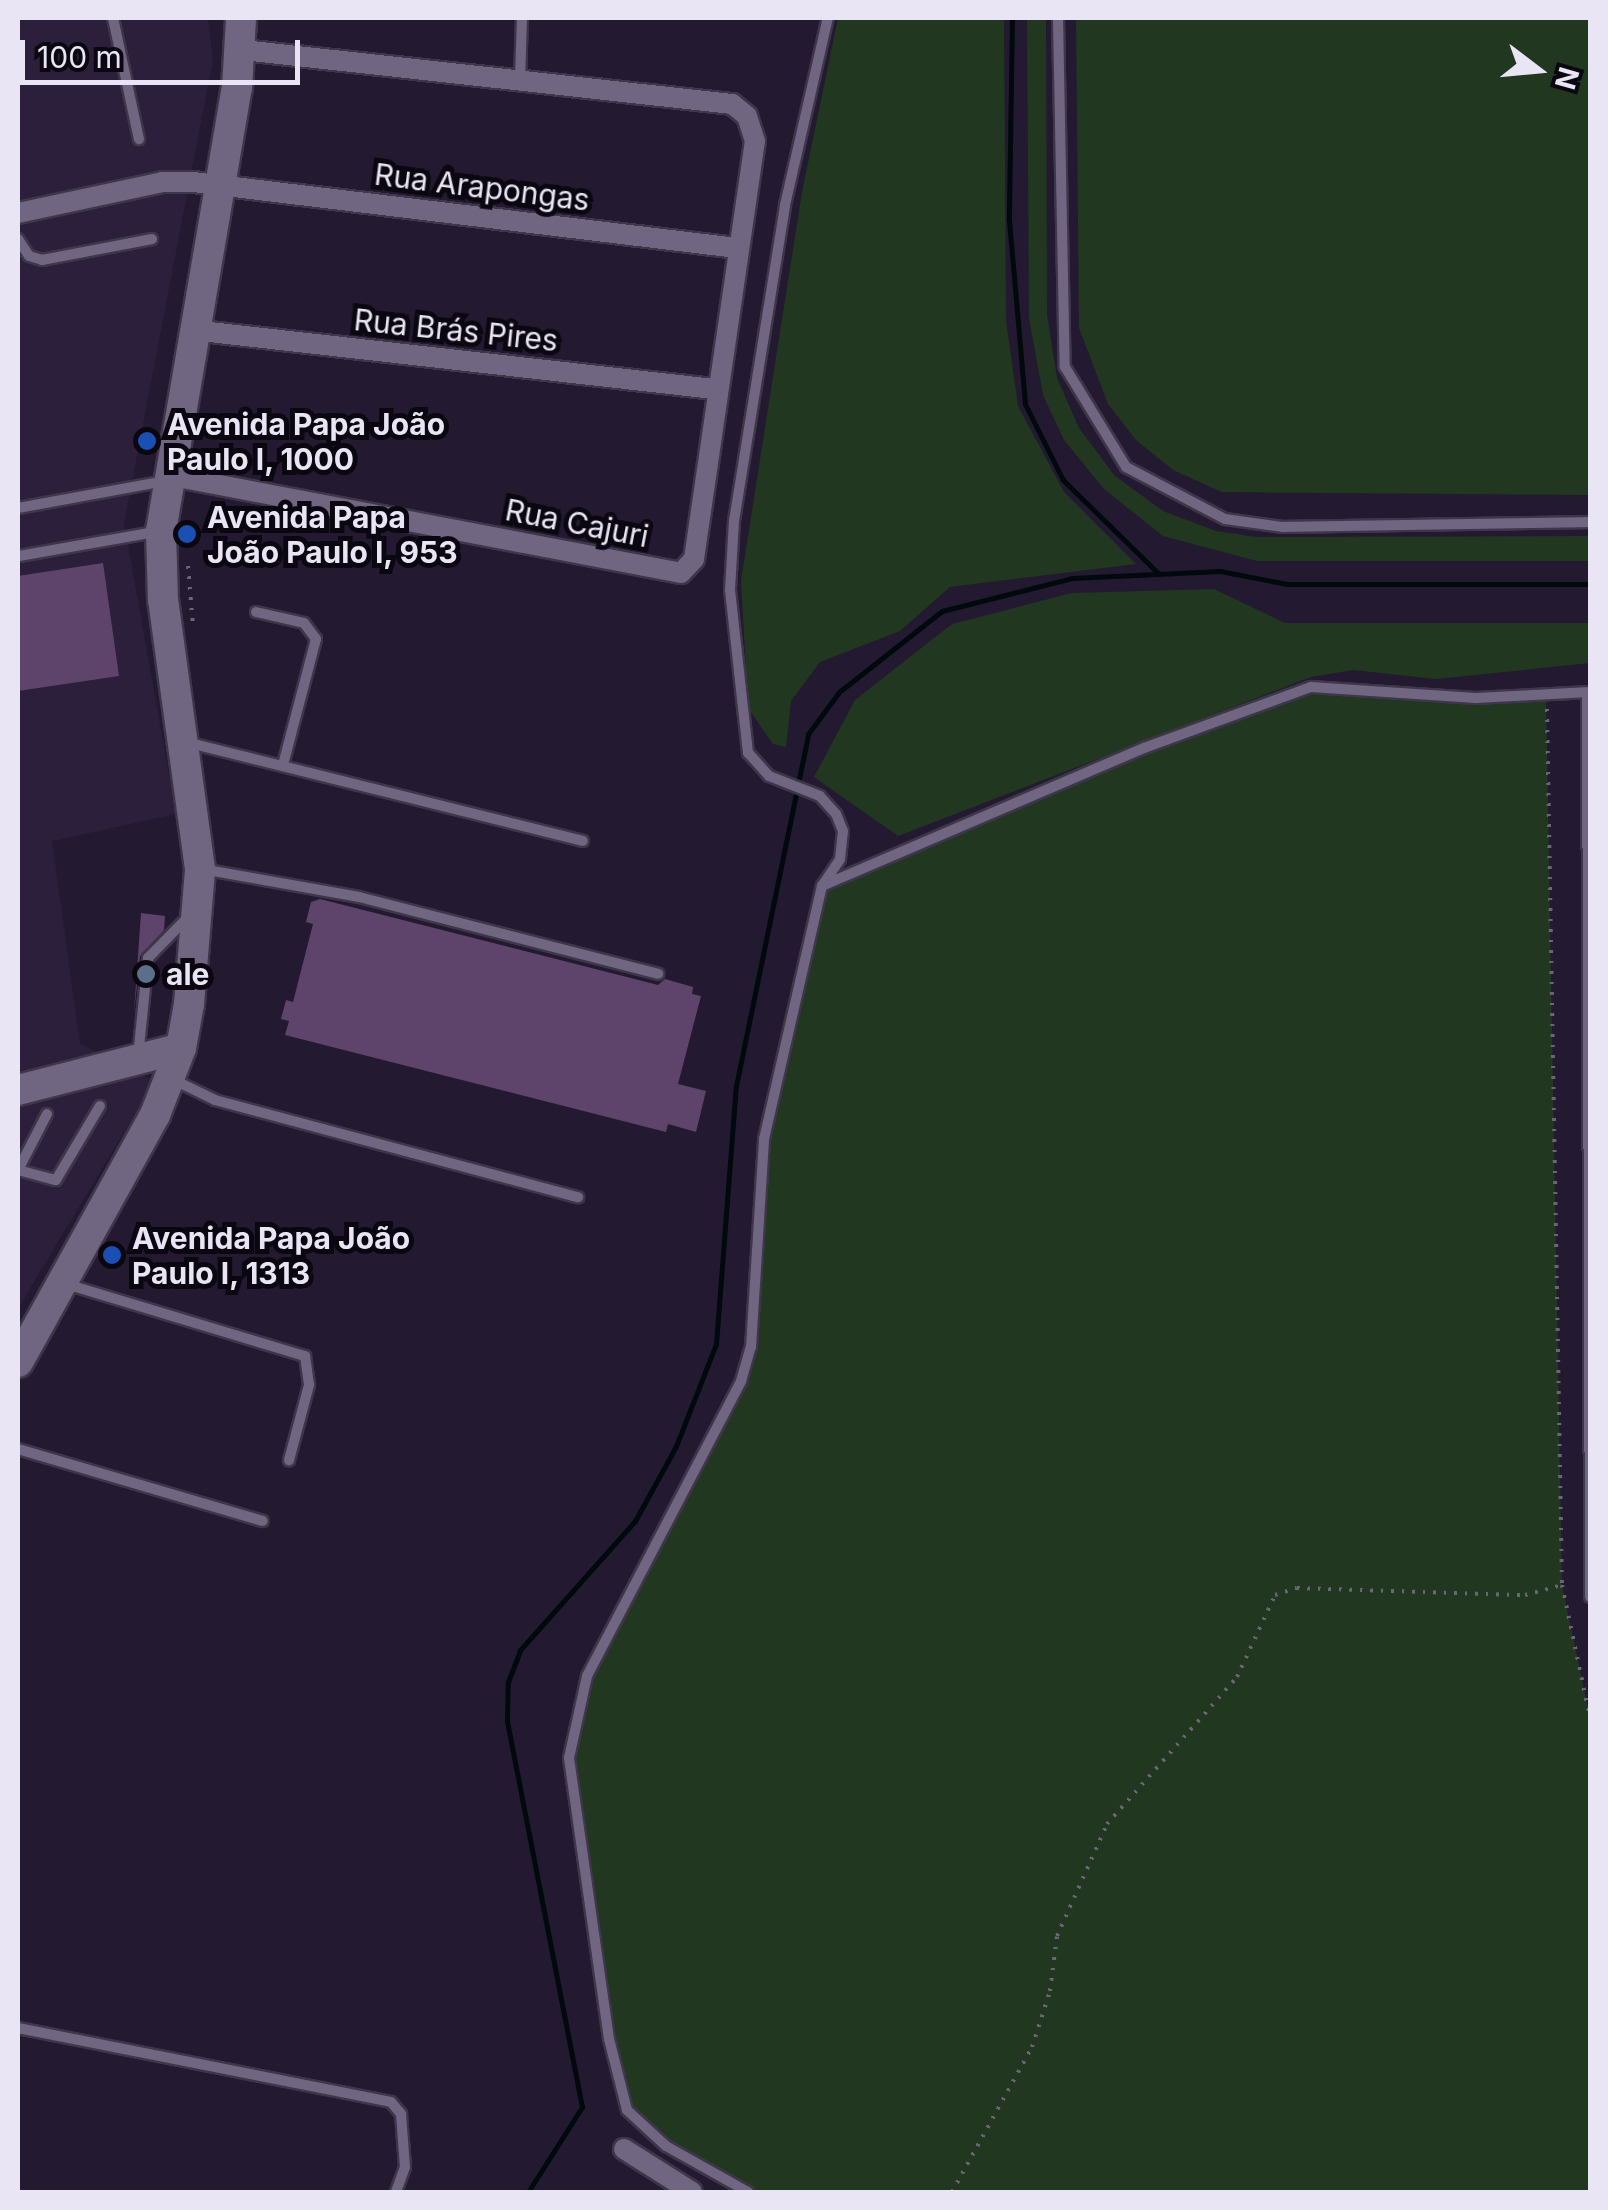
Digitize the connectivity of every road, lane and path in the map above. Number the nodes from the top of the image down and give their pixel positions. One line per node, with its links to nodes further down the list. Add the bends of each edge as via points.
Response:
1 (113, 18): 8 (lane)
2 (241, 18): 6 (main road)
3 (522, 18): 7 (lane)
4 (828, 18): 28 (lane, via 799,130 734,521 730,590 740,727 748,753 769,776 820,796 843,831 840,859)
5 (1058, 18): 18 (lane, via 1065,367 1126,467 1225,519 1284,527)
6 (241, 50): 7 (street); 9 (main road)
7 (520, 80): 13 (street, via 732,104 747,116 755,140)
8 (139, 140)
9 (220, 186): 10 (street, Rua Arapongas, via 162,182); 13 (street, Rua Arapongas); 14 (main road)
10 (18, 214)
11 (18, 238): 12 (lane, via 29,256 42,260)
12 (152, 240)
13 (737, 248): 15 (street)
14 (192, 330): 15 (street, Rua Brás Pires); 16 (main road)
15 (714, 390): 16 (street, Rua Cajuri, via 694,559 681,573)
16 (166, 478): 17 (lane); 19 (main road)
17 (18, 508)
18 (1590, 522)
19 (161, 531): 20 (lane); 24 (main road, via 163,600)
20 (18, 556)
21 (256, 612): 25 (lane, via 304,623 316,639)
22 (1589, 693): 23 (lane); 45 (lane)
23 (1546, 694): 28 (lane, via 1476,698 1310,688 1144,748); 44 (path)
24 (185, 742): 25 (lane); 27 (main road)
25 (283, 766): 26 (lane)
26 (583, 841)
27 (200, 869): 29 (main road); 30 (lane, via 359,897)
28 (822, 886): 51 (lane, via 764,1138 746,1364 588,1676 570,1758 608,2038 628,2110 666,2146)
29 (200, 907): 31 (main road); 32 (lane, via 168,930 148,958)
30 (658, 974)
31 (181, 1048): 32 (main road); 33 (main road)
32 (138, 1059): 34 (main road)
33 (171, 1078): 38 (lane, via 215,1100); 39 (main road)
34 (18, 1090)
35 (100, 1106): 37 (lane, via 56,1180)
36 (47, 1114): 37 (lane)
37 (18, 1170)
38 (578, 1197)
39 (66, 1284): 40 (main road); 42 (lane, via 294,1347 305,1356 309,1385)
40 (18, 1362)
41 (18, 1450): 43 (lane)
42 (289, 1460)
43 (263, 1522)
44 (1562, 1585): 46 (path); 52 (path, via 1525,1595 1297,1588 1275,1594 1237,1678 1107,1824 1057,1936 1050,1991 1032,2047)
45 (1590, 1597)
46 (1590, 1718)
47 (18, 2028): 49 (lane, via 391,2102 400,2114 405,2167)
48 (624, 2149): 50 (street)
49 (396, 2192)
50 (692, 2192)
51 (748, 2192)
52 (952, 2192)

